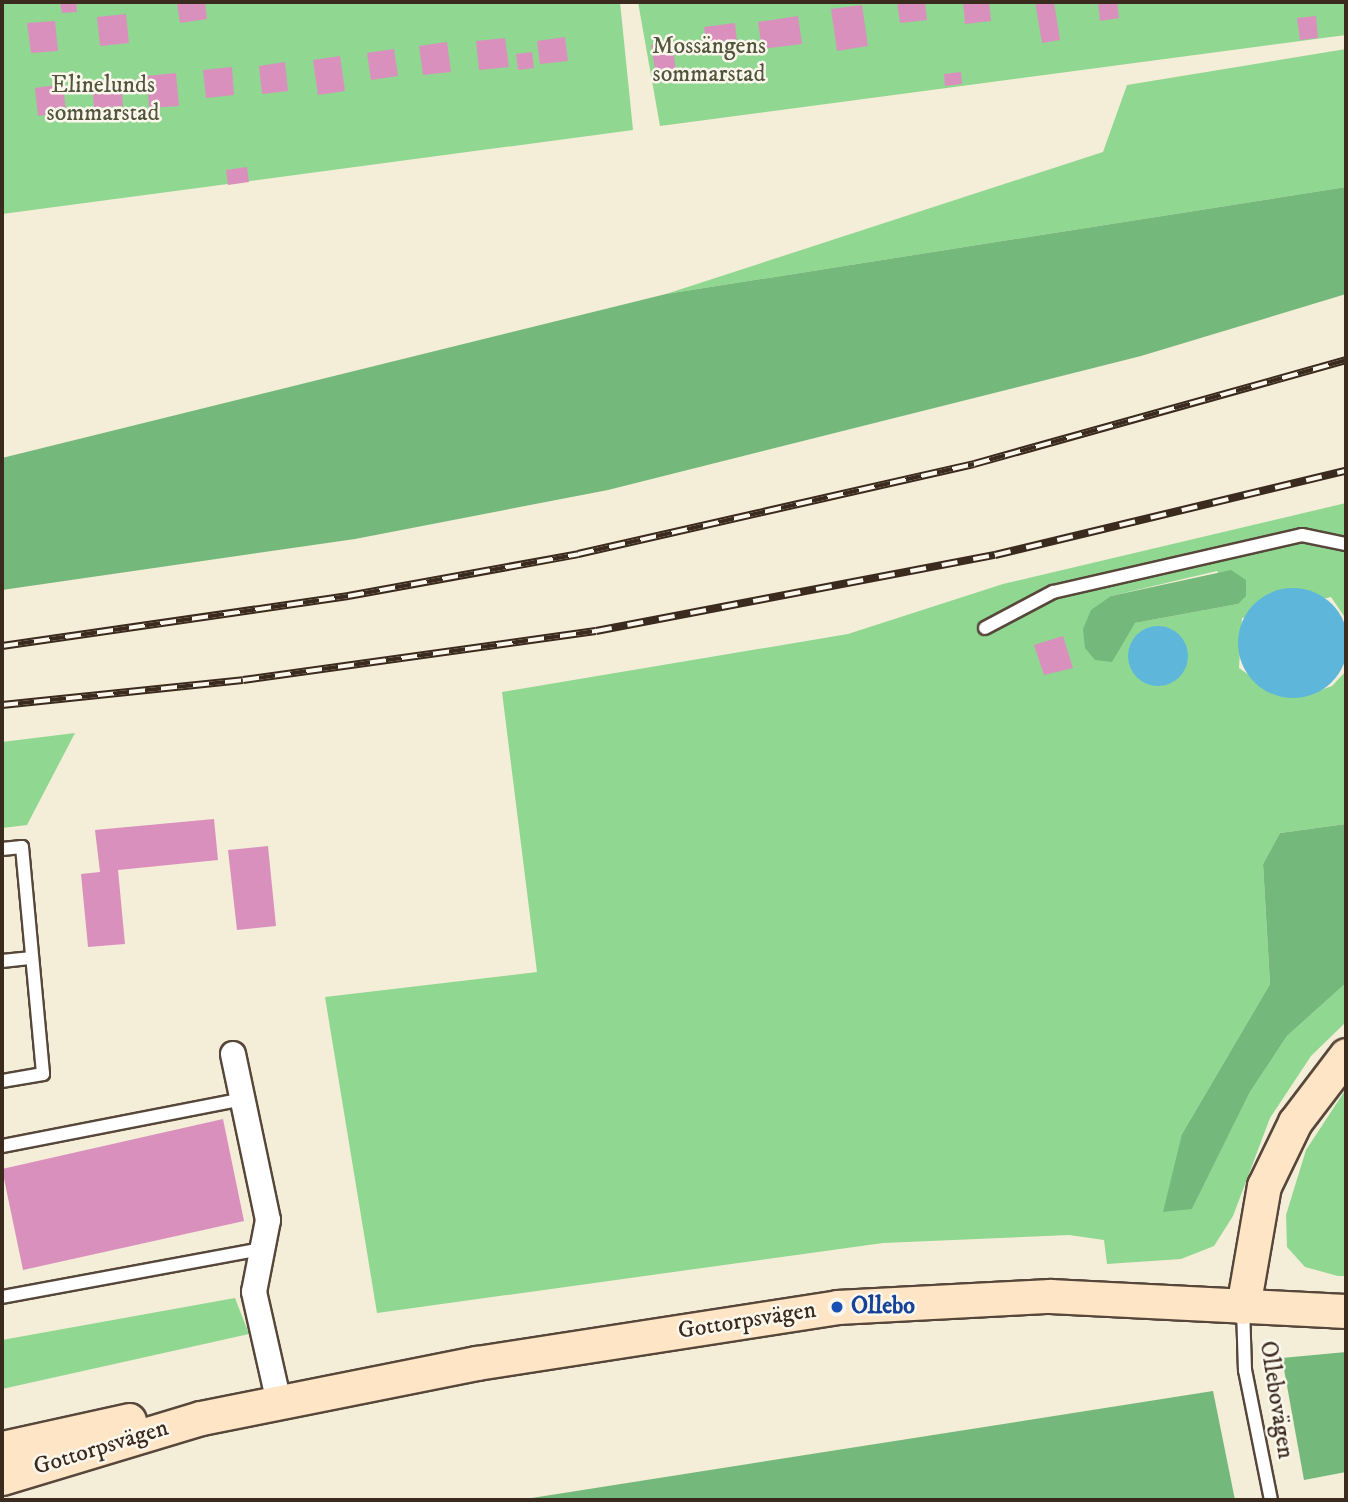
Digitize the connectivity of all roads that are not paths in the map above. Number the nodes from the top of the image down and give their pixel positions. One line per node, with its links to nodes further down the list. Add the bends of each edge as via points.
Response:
1 (1346, 544): 2 (lane, via 1302,535 1053,592)
2 (985, 628)
3 (2, 849): 4 (lane, via 22,847)
4 (32, 957): 5 (lane); 8 (lane, via 43,1074)
5 (2, 961)
6 (233, 1054): 9 (street)
7 (1346, 1055): 13 (street, via 1295,1122 1264,1186)
8 (2, 1081)
9 (244, 1099): 10 (lane); 11 (street, via 268,1220)
10 (2, 1146)
11 (262, 1249): 12 (lane); 15 (street, via 254,1292)
12 (2, 1297)
13 (1243, 1307): 14 (street, Gottorpsvägen); 15 (street, Gottorpsvägen, via 1050,1296 850,1305 477,1363); 19 (lane, Ollebovägen, via 1245,1370)
14 (1346, 1311)
15 (279, 1403): 16 (street, Gottorpsvägen)
16 (201, 1418): 17 (street, Gottorpsvägen, via 139,1418); 18 (street, Gottorpsvägen)
17 (2, 1448)
18 (2, 1478)
19 (1271, 1500)

